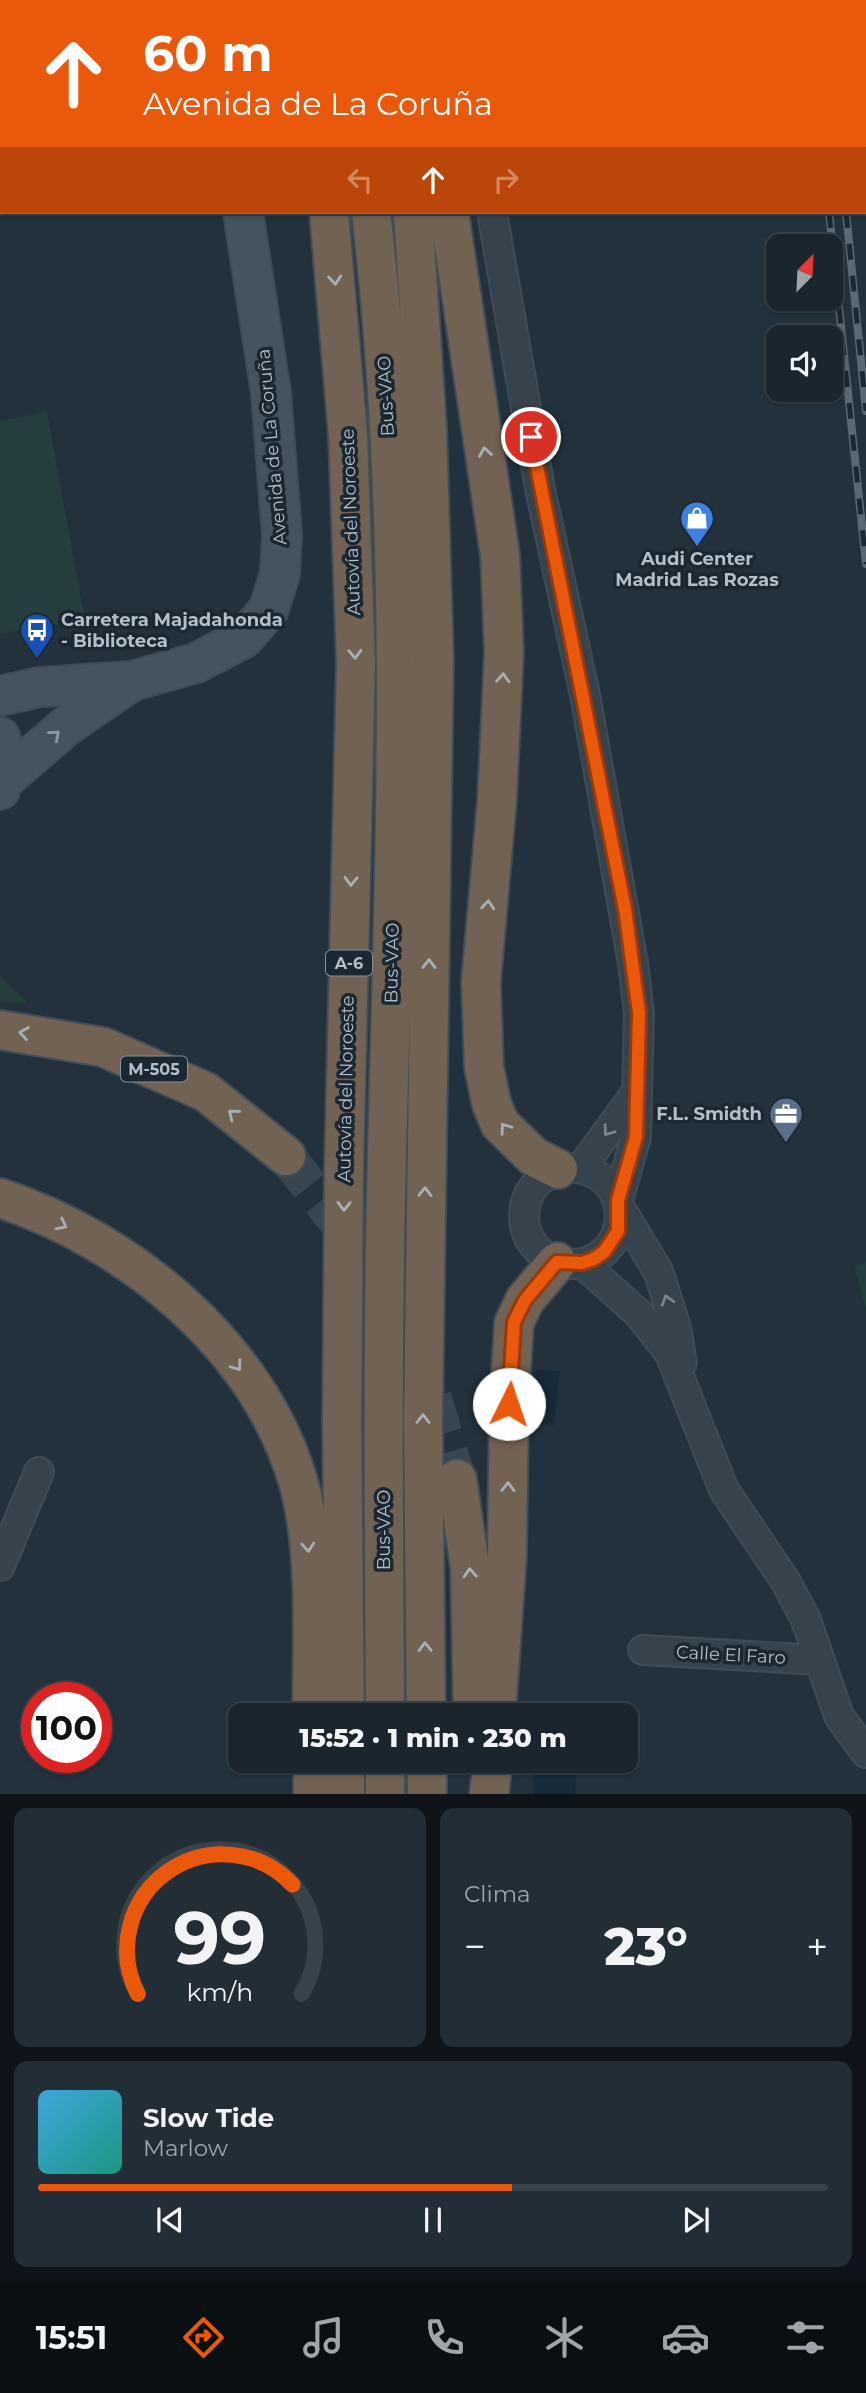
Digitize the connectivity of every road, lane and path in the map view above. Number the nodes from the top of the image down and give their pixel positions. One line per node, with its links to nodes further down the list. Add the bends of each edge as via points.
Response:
1 (243, 214): 7 (street, Avenida de La Coruña, via 271,393 282,535 280,573 269,609 244,638 195,663)
2 (329, 214): 25 (highway, Autovía del Noroeste / A-6, one-way to 25, via 348,435 356,662 344,1235)
3 (371, 214): 26 (highway, Bus-VAO, via 385,364 394,685 384,1396)
4 (413, 214): 27 (highway, one-way to 4, via 423,1422 435,660)
5 (449, 214): 14 (highway, one-way to 5, via 534,1157 500,1124 484,1068 481,982 497,800 503,611 500,555)
6 (492, 214): 12 (street, via 540,489 625,909 639,1013)
7 (132, 681): 8 (street, Avenida de La Coruña, via 40,687); 10 (street, Avenida de La Coruña, one-way to 7, via 65,727)
8 (0, 696)
9 (0, 737): 10 (street, via 5,755)
10 (2, 785)
11 (0, 1030): 13 (highway, M-505, one-way to 11, via 195,1087 103,1047)
12 (636, 1093): 14 (street, one-way to 14); 16 (street, via 636,1137)
13 (286, 1157)
14 (569, 1169): 16 (street, via 604,1179); 17 (street, via 542,1177 524,1206 524,1224 541,1254)
15 (0, 1198): 24 (highway, one-way to 24, via 27,1207 130,1262 210,1332 269,1415 298,1480 305,1510)
16 (619, 1203): 17 (street, via 618,1231 604,1252); 18 (street, one-way to 16, via 676,1328 659,1273)
17 (569, 1262): 18 (street, via 611,1287 656,1332); 29 (highway, one-way to 17, via 514,1322 525,1300)
18 (687, 1390): 23 (street, via 724,1490 786,1582)
19 (39, 1472): 21 (street)
20 (457, 1479): 28 (highway, one-way to 20, via 470,1567)
21 (0, 1566)
22 (643, 1650): 23 (street, Calle El Faro)
23 (820, 1660): 30 (street, via 839,1716)
24 (313, 1703)
25 (345, 1703)
26 (385, 1703)
27 (426, 1703)
28 (473, 1703)
29 (497, 1703)
30 (866, 1753)
31 (313, 1773): 37 (highway)
32 (345, 1773): 38 (highway)
33 (385, 1773): 39 (highway)
34 (427, 1773): 40 (highway)
35 (474, 1773): 41 (highway)
36 (491, 1773): 42 (highway)
37 (313, 1794)
38 (345, 1794)
39 (385, 1794)
40 (427, 1794)
41 (475, 1794)
42 (489, 1794)

